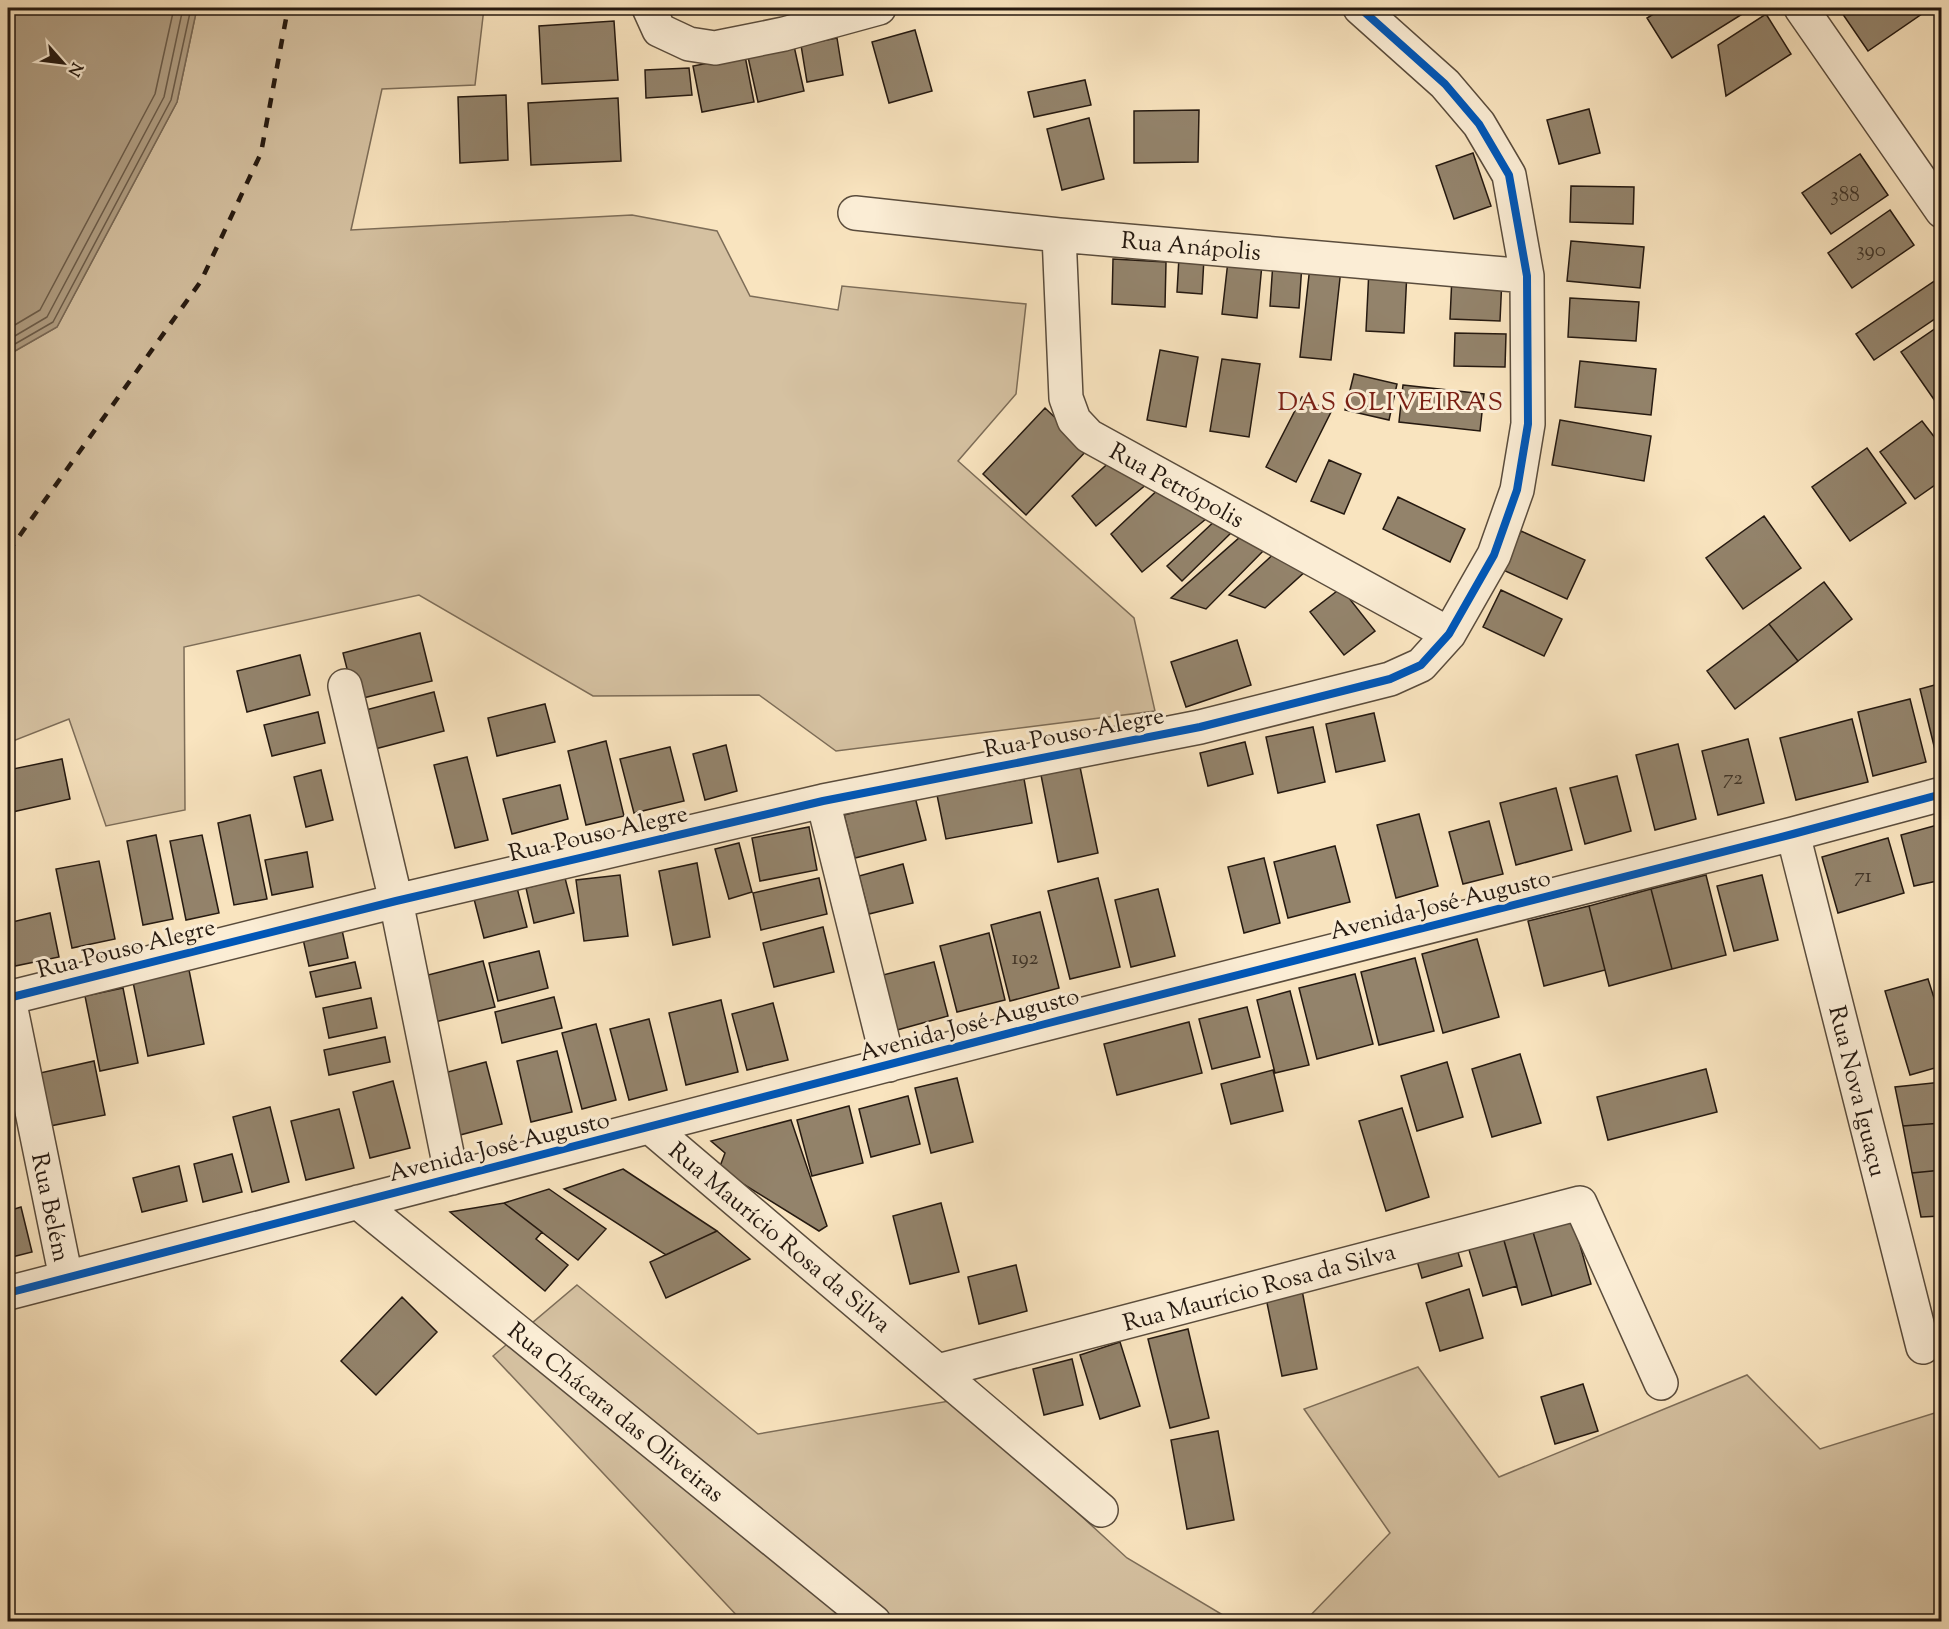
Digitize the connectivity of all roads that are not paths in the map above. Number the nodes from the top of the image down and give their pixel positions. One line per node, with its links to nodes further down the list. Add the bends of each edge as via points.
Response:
1 (879, 8): 5 (street)
2 (1360, 8): 9 (street, Rua Pouso Alegre, via 1445,84 1479,124 1509,176)
3 (1801, 8): 6 (street)
4 (654, 19): 5 (street, via 689,44 715,48)
5 (789, 20)
6 (1941, 211)
7 (855, 213): 8 (street, Rua Anápolis)
8 (1059, 235): 9 (street, Rua Anápolis); 10 (street, Rua Petrópolis, via 1066,398 1074,420 1089,436)
9 (1527, 276): 10 (street, Rua Pouso Alegre, via 1528,424 1517,490 1494,555)
10 (1449, 634): 13 (street, Rua Pouso Alegre, via 1420,665 1390,679 1200,728)
11 (345, 686): 15 (street)
12 (1941, 794): 14 (street, Avenida José Augusto)
13 (823, 801): 15 (street, Rua Pouso Alegre); 17 (street)
14 (1793, 834): 17 (street, Avenida José Augusto); 23 (street, Rua Nova Iguaçu)
15 (396, 901): 16 (street, Rua Pouso Alegre); 19 (street)
16 (8, 997): 21 (street, Rua Belém)
17 (889, 1065): 18 (street, Avenida José Augusto)
18 (650, 1127): 19 (street, Avenida José Augusto); 24 (street, Rua Maurício Rosa da Silva)
19 (452, 1178): 20 (street, Avenida José Augusto)
20 (358, 1202): 21 (street, Avenida José Augusto); 27 (street, Rua Chácara das Oliveiras)
21 (66, 1278): 22 (street, Avenida José Augusto)
22 (8, 1293)
23 (1923, 1347)
24 (938, 1371): 25 (street, Rua Maurício Rosa da Silva, via 1581,1203); 26 (street, Rua Maurício Rosa da Silva)
25 (1661, 1383)
26 (1101, 1510)
27 (874, 1622)

